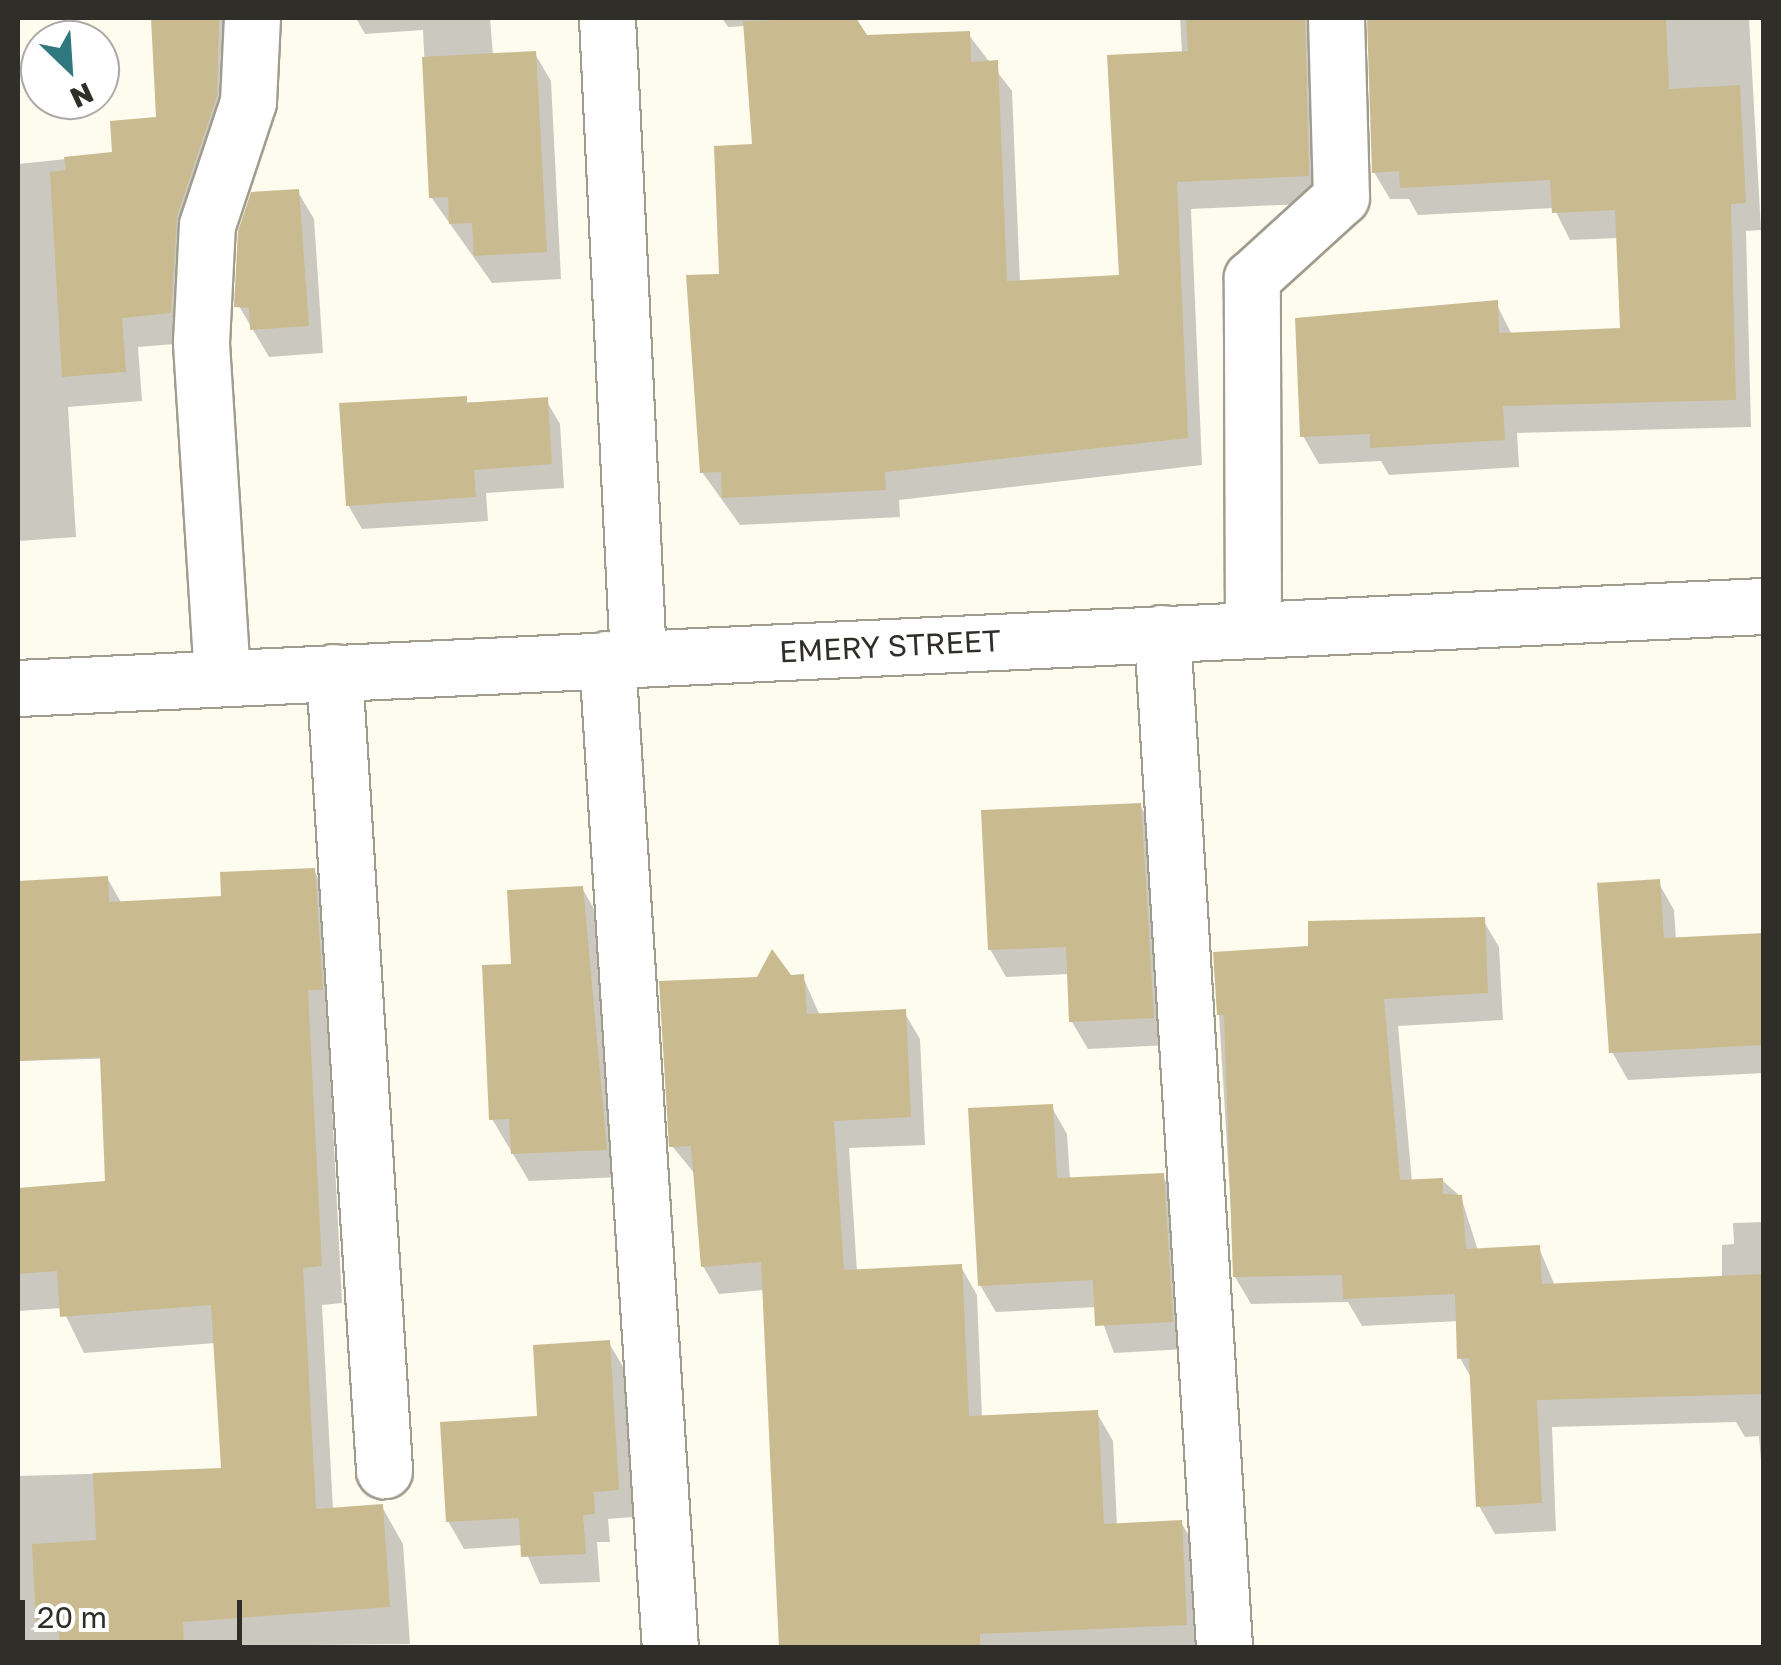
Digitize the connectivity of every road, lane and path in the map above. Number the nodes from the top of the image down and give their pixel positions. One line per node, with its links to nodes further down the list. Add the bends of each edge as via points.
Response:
1 (252, 18): 9 (street, via 248,102 207,225 200,342)
2 (607, 18): 7 (street)
3 (1336, 18): 5 (street, via 1340,198 1252,278)
4 (1764, 606): 5 (street, EMERY STREET)
5 (1253, 629): 6 (street, EMERY STREET)
6 (1162, 633): 7 (street, EMERY STREET); 13 (street)
7 (622, 659): 8 (street, EMERY STREET); 12 (street)
8 (334, 672): 9 (street, EMERY STREET); 11 (street)
9 (222, 677): 10 (street, EMERY STREET)
10 (18, 688)
11 (384, 1470)
12 (670, 1648)
13 (1224, 1648)

